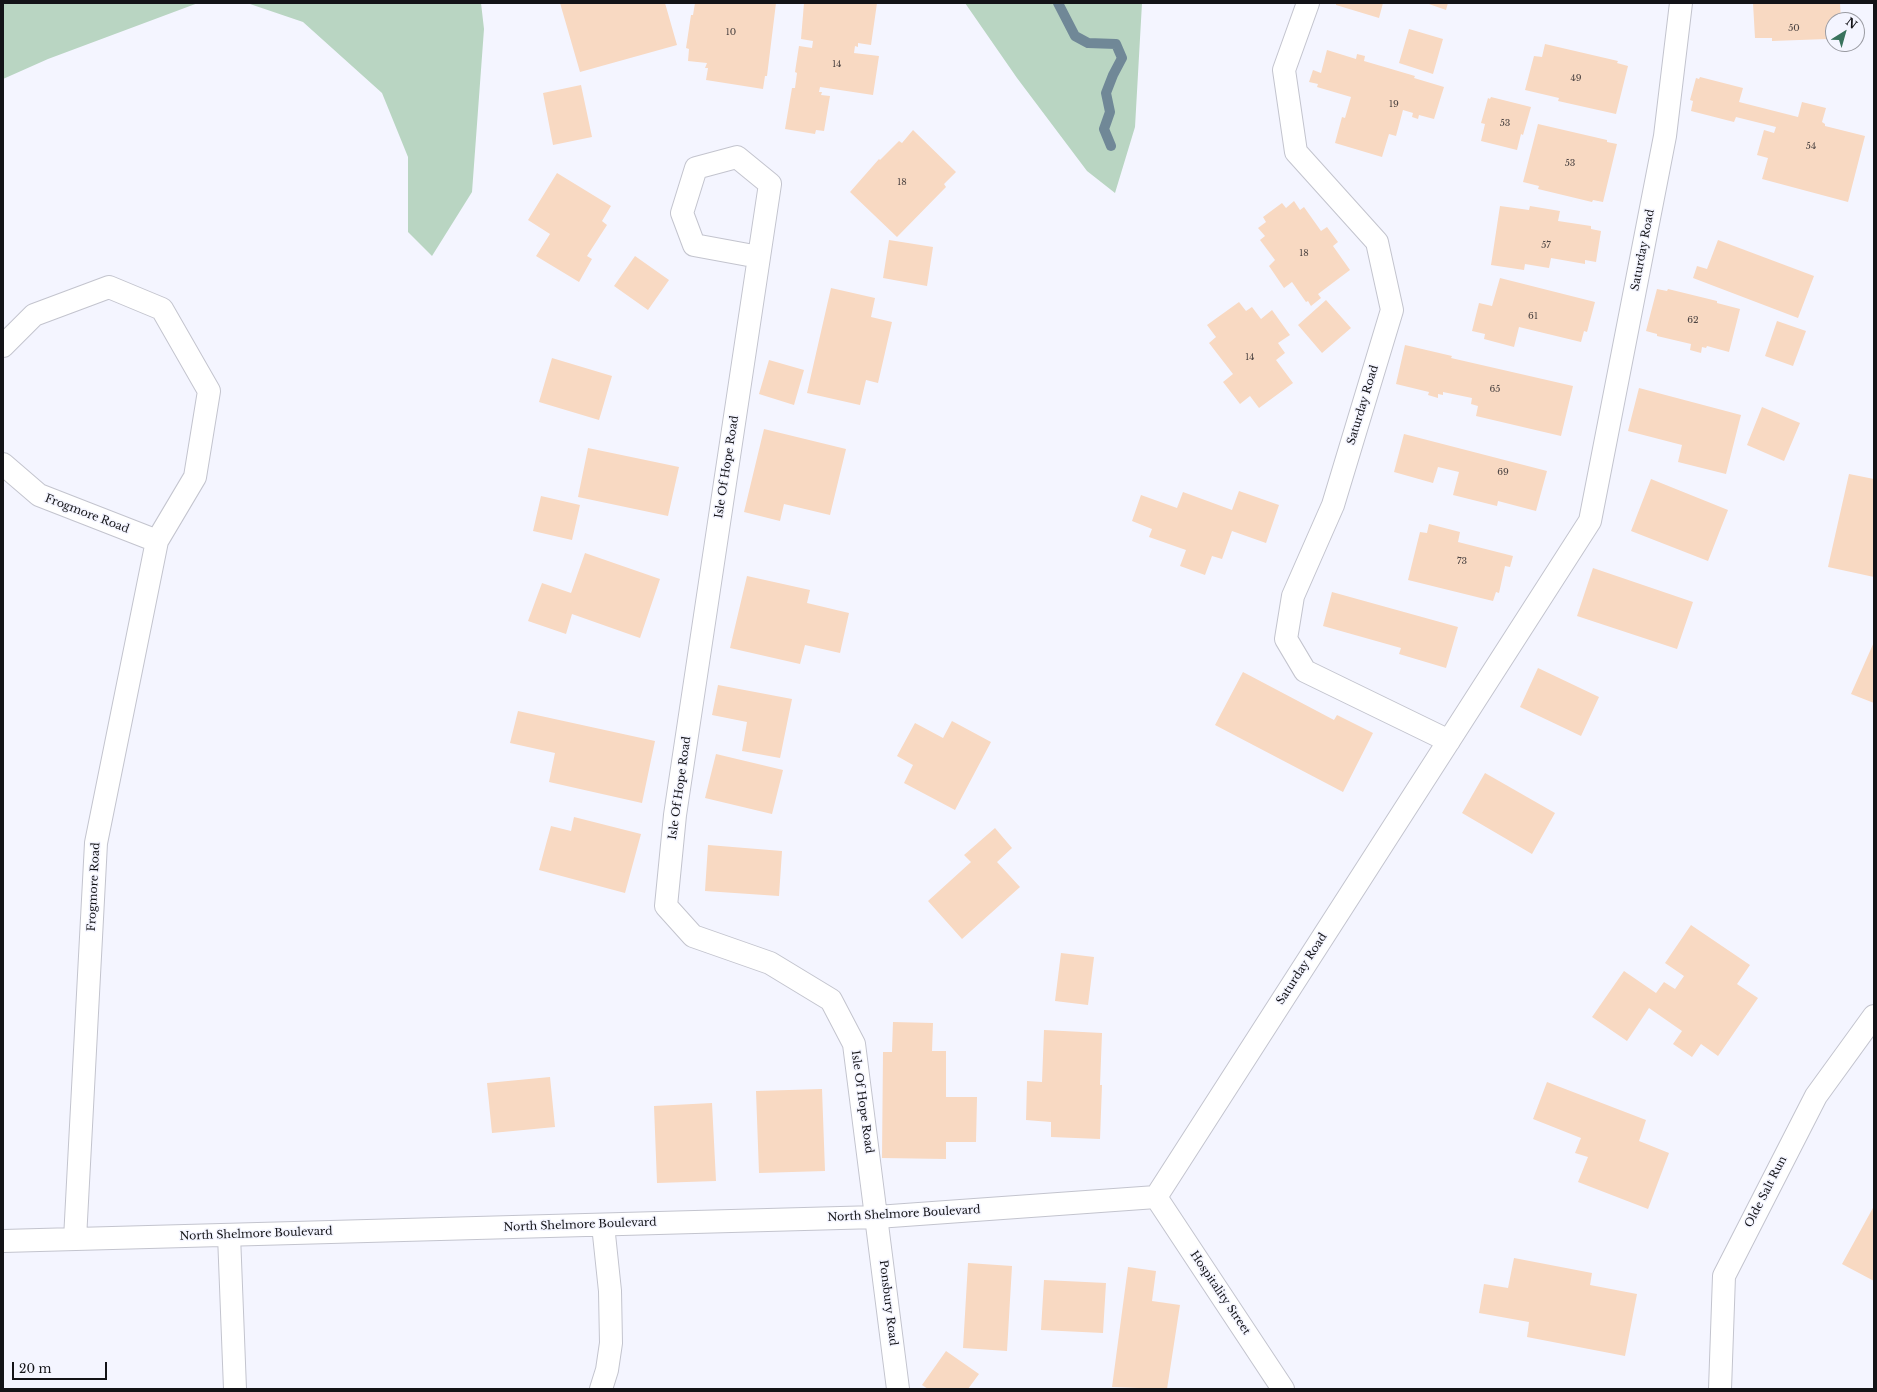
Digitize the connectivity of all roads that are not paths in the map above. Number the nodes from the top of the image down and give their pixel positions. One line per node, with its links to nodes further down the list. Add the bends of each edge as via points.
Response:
1 (1308, 3): 7 (street, Saturday Road, via 1284,70 1296,152 1377,242 1392,310 1333,505 1293,596 1286,638 1305,671)
2 (1681, 3): 7 (street, Saturday Road, via 1665,136 1590,521)
3 (759, 257): 3 (street, Isle Of Hope Road, via 694,245 682,213 696,168 737,157 770,184); 10 (street, Isle Of Hope Road, via 675,815 666,906 693,936 770,963 830,1000 854,1044)
4 (3, 346): 6 (street, Frogmore Road, via 34,315 109,287 162,309 209,391 195,477)
5 (3, 464): 6 (street, Frogmore Road, via 39,496)
6 (157, 541): 13 (street, Frogmore Road, via 96,843)
7 (1449, 741): 9 (street, Saturday Road)
8 (1874, 1016): 15 (street, Olde Salt Run, via 1816,1096 1724,1276)
9 (1156, 1197): 10 (street, North Shelmore Boulevard); 19 (street, Hospitality Street)
10 (877, 1217): 11 (street, North Shelmore Boulevard); 18 (street, Ponsbury Road)
11 (604, 1225): 12 (street, North Shelmore Boulevard); 17 (street, via 610,1291 611,1343)
12 (230, 1235): 13 (street, North Shelmore Boulevard); 16 (street)
13 (75, 1239): 14 (street, North Shelmore Boulevard)
14 (3, 1242)
15 (1720, 1384)
16 (234, 1389)
17 (601, 1389)
18 (898, 1389)
19 (1283, 1389)

